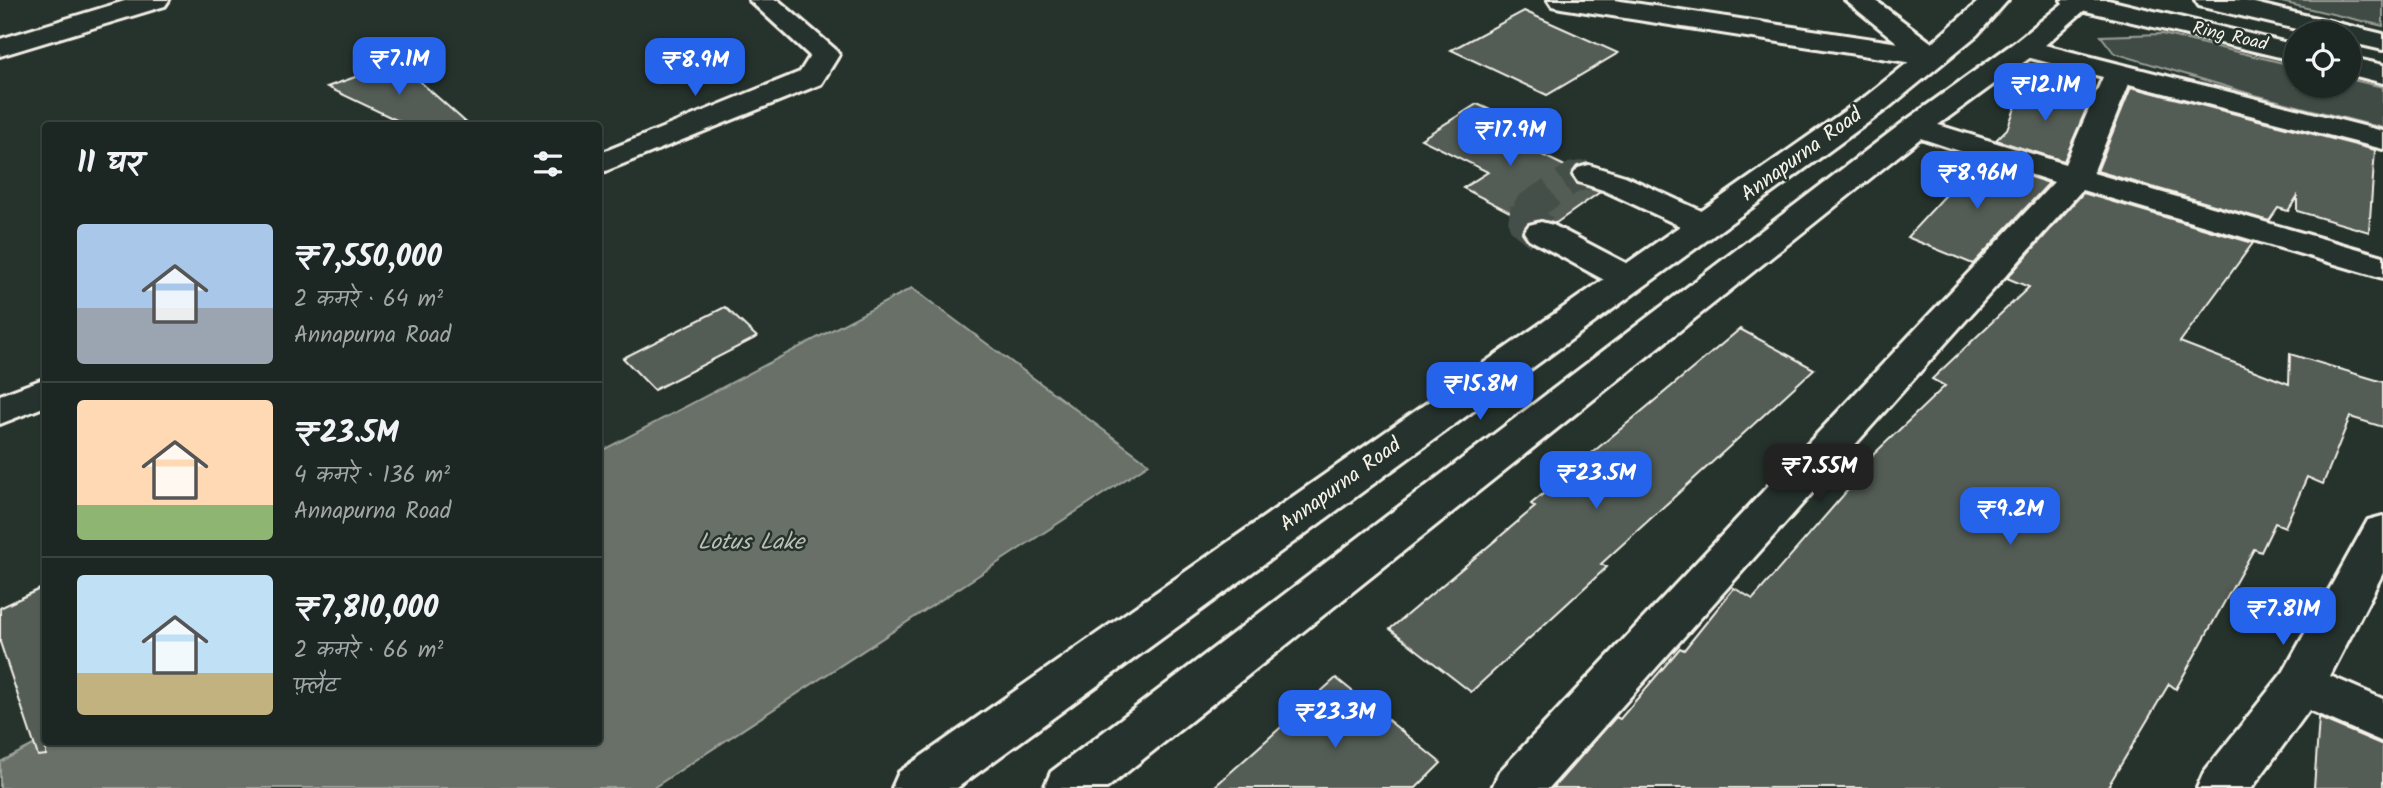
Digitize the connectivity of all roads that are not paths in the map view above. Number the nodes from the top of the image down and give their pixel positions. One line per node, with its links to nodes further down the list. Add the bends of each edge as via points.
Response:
1 (156, 0): 11 (main road)
2 (762, 0): 20 (main road, via 825,55 811,78)
3 (1561, 0): 14 (main road)
4 (1858, 0): 14 (main road)
5 (1995, 0): 14 (main road, Annapurna Road)
6 (2207, 0): 8 (main road, Ring Road)
7 (2080, 1): 12 (main road); 13 (main road, Ring Road)
8 (2293, 21)
9 (2361, 37): 10 (main road, Ring Road)
10 (2383, 42)
11 (0, 48)
12 (2025, 48): 16 (main road); 18 (main road)
13 (2284, 50)
14 (1933, 57): 23 (main road, Annapurna Road)
15 (2361, 68): 17 (main road)
16 (2119, 73): 19 (main road); 22 (main road)
17 (2383, 74)
18 (1916, 127): 22 (main road); 33 (main road)
19 (2383, 140)
20 (602, 163)
21 (1589, 175): 23 (main road)
22 (2075, 178): 25 (main road); 34 (main road)
23 (1705, 225): 26 (main road, Annapurna Road)
24 (1541, 232): 26 (main road)
25 (2383, 267)
26 (1629, 279): 32 (main road, Annapurna Road)
27 (42, 393): 28 (main road)
28 (0, 410)
29 (2383, 532): 30 (main road)
30 (2301, 685): 31 (main road); 35 (main road)
31 (2383, 721)
32 (917, 788)
33 (1069, 788)
34 (1517, 788)
35 (2222, 788)

